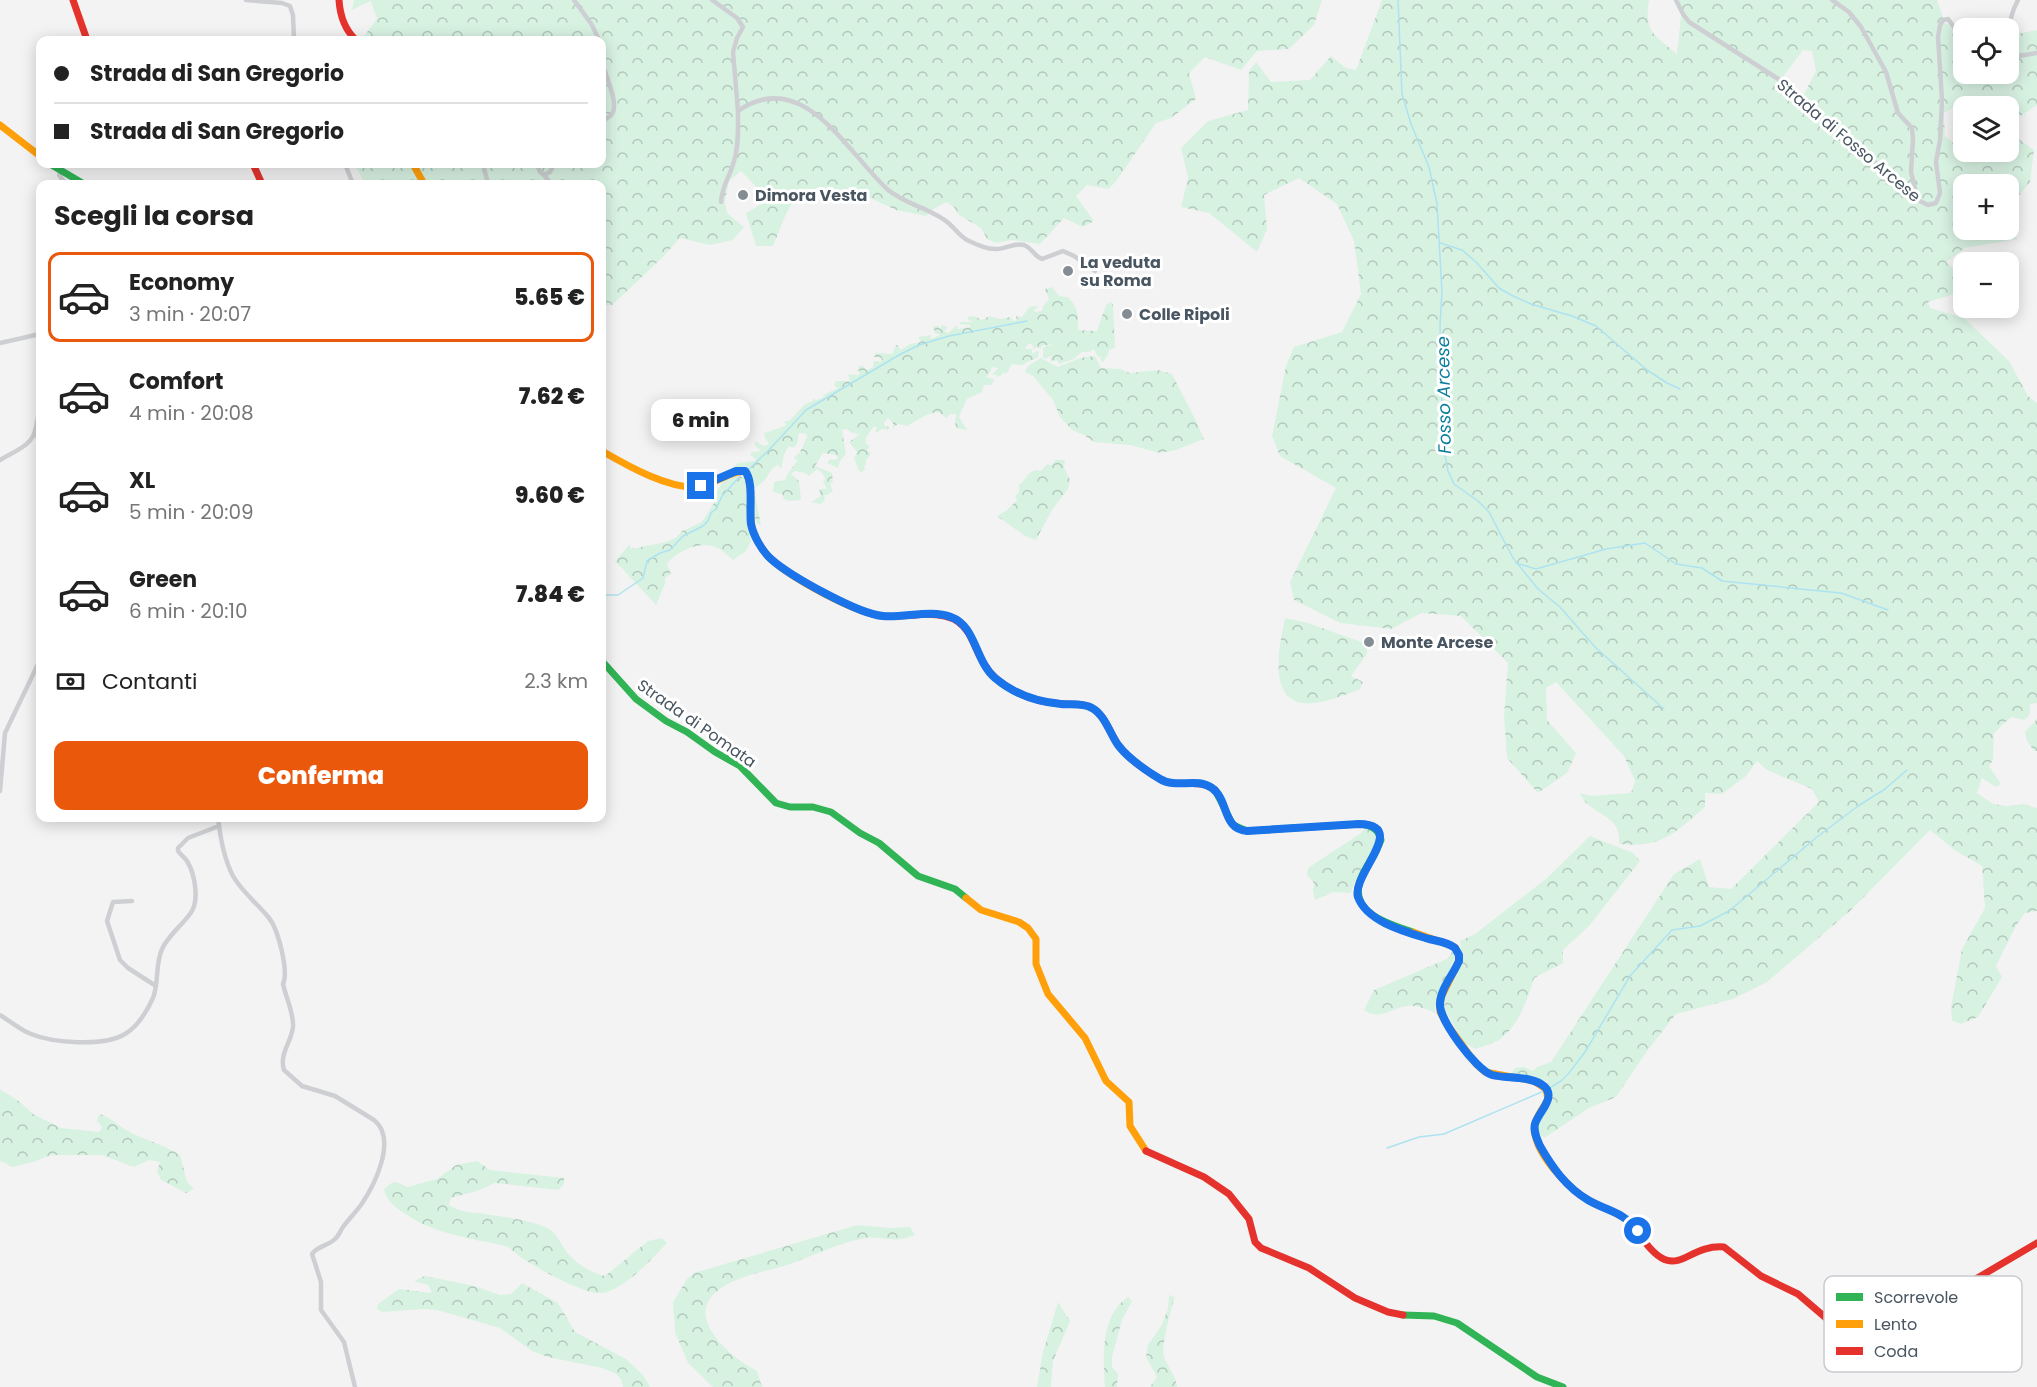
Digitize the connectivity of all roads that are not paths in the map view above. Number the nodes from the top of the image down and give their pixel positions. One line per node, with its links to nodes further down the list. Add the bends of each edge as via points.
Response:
1 (73, 0): 11 (street)
2 (246, 0): 12 (street, via 290,6)
3 (339, 0): 13 (street, via 343,25)
4 (574, 0): 14 (street)
5 (712, 0): 18 (street, via 743,26 733,54)
6 (1676, 0): 30 (street, Strada di Fosso Arcese, via 1689,22 1783,83)
7 (1832, 0): 30 (street, via 1861,27 1888,76 1898,113 1912,128 1911,172)
8 (2018, 0): 9 (street)
9 (2012, 18)
10 (1953, 26): 30 (street, Strada di Fosso Arcese, via 1947,19 1942,21 1938,41 1942,96 1936,162 1940,195 1933,205)
11 (86, 36)
12 (294, 36)
13 (351, 36)
14 (597, 36)
15 (2037, 53): 16 (street)
16 (2019, 56)
17 (606, 74): 19 (street, via 614,109)
18 (738, 111): 31 (street, via 736,153 722,188); 32 (street, via 765,99 795,103 833,129 893,194 943,218 967,240 995,249 1025,246 1042,259 1065,251)
19 (606, 120)
20 (0, 125): 21 (street)
21 (36, 153)
22 (56, 168): 25 (street)
23 (538, 168): 26 (street)
24 (552, 168): 26 (street)
25 (60, 171): 27 (street); 28 (street)
26 (544, 175): 29 (street)
27 (63, 180)
28 (77, 180)
29 (548, 180)
30 (1918, 200)
31 (721, 202)
32 (1095, 271)
33 (36, 335): 34 (street)
34 (0, 343)
35 (36, 421): 36 (street)
36 (35, 433): 38 (street, via 27,443)
37 (606, 453): 49 (street, via 687,488 745,471 750,481 753,530 765,552 776,562 812,585 874,614 940,615 957,620 968,630 980,658 996,679 1033,699 1094,708 1122,750 1160,779 1175,784 1203,784 1215,790 1229,820 1238,829 1359,824 1374,828 1381,842 1359,882 1360,902 1382,921 1455,948 1459,961 1440,1000 1445,1021 1482,1070 1534,1081 1548,1091 1535,1131 1539,1144 1565,1182 1581,1196 1624,1216 1662,1258 1678,1261 1706,1248 1724,1247 1761,1276 1798,1294)
38 (0, 460)
39 (606, 665): 51 (street, Strada di Pomata, via 636,699 740,766 776,803 831,812 879,843 918,876 955,889 977,908 1021,923 1031,931 1036,942 1037,966 1047,991 1085,1038 1106,1081 1129,1102 1130,1126 1135,1136 1150,1155 1202,1176 1229,1194 1250,1219 1259,1247 1311,1269 1355,1298 1388,1312 1434,1316 1457,1323 1537,1377)
40 (36, 668): 41 (street, via 5,733)
41 (0, 791)
42 (218, 822): 43 (street)
43 (219, 826): 45 (street, via 189,838 178,848 190,869 195,904 162,950); 50 (street, via 234,878 271,920 283,957 283,984 293,1024 283,1056 284,1070 302,1086 335,1096 374,1120 384,1136 378,1172 370,1190 336,1239 312,1255 321,1282 322,1311 345,1343)
44 (132, 901): 45 (street, via 113,902 107,924 124,964)
45 (156, 987): 46 (street, via 138,1021 127,1033 111,1039 43,1038)
46 (0, 1015)
47 (2037, 1243): 48 (street)
48 (1981, 1276)
49 (1824, 1317)
50 (355, 1387)
51 (1563, 1387)

